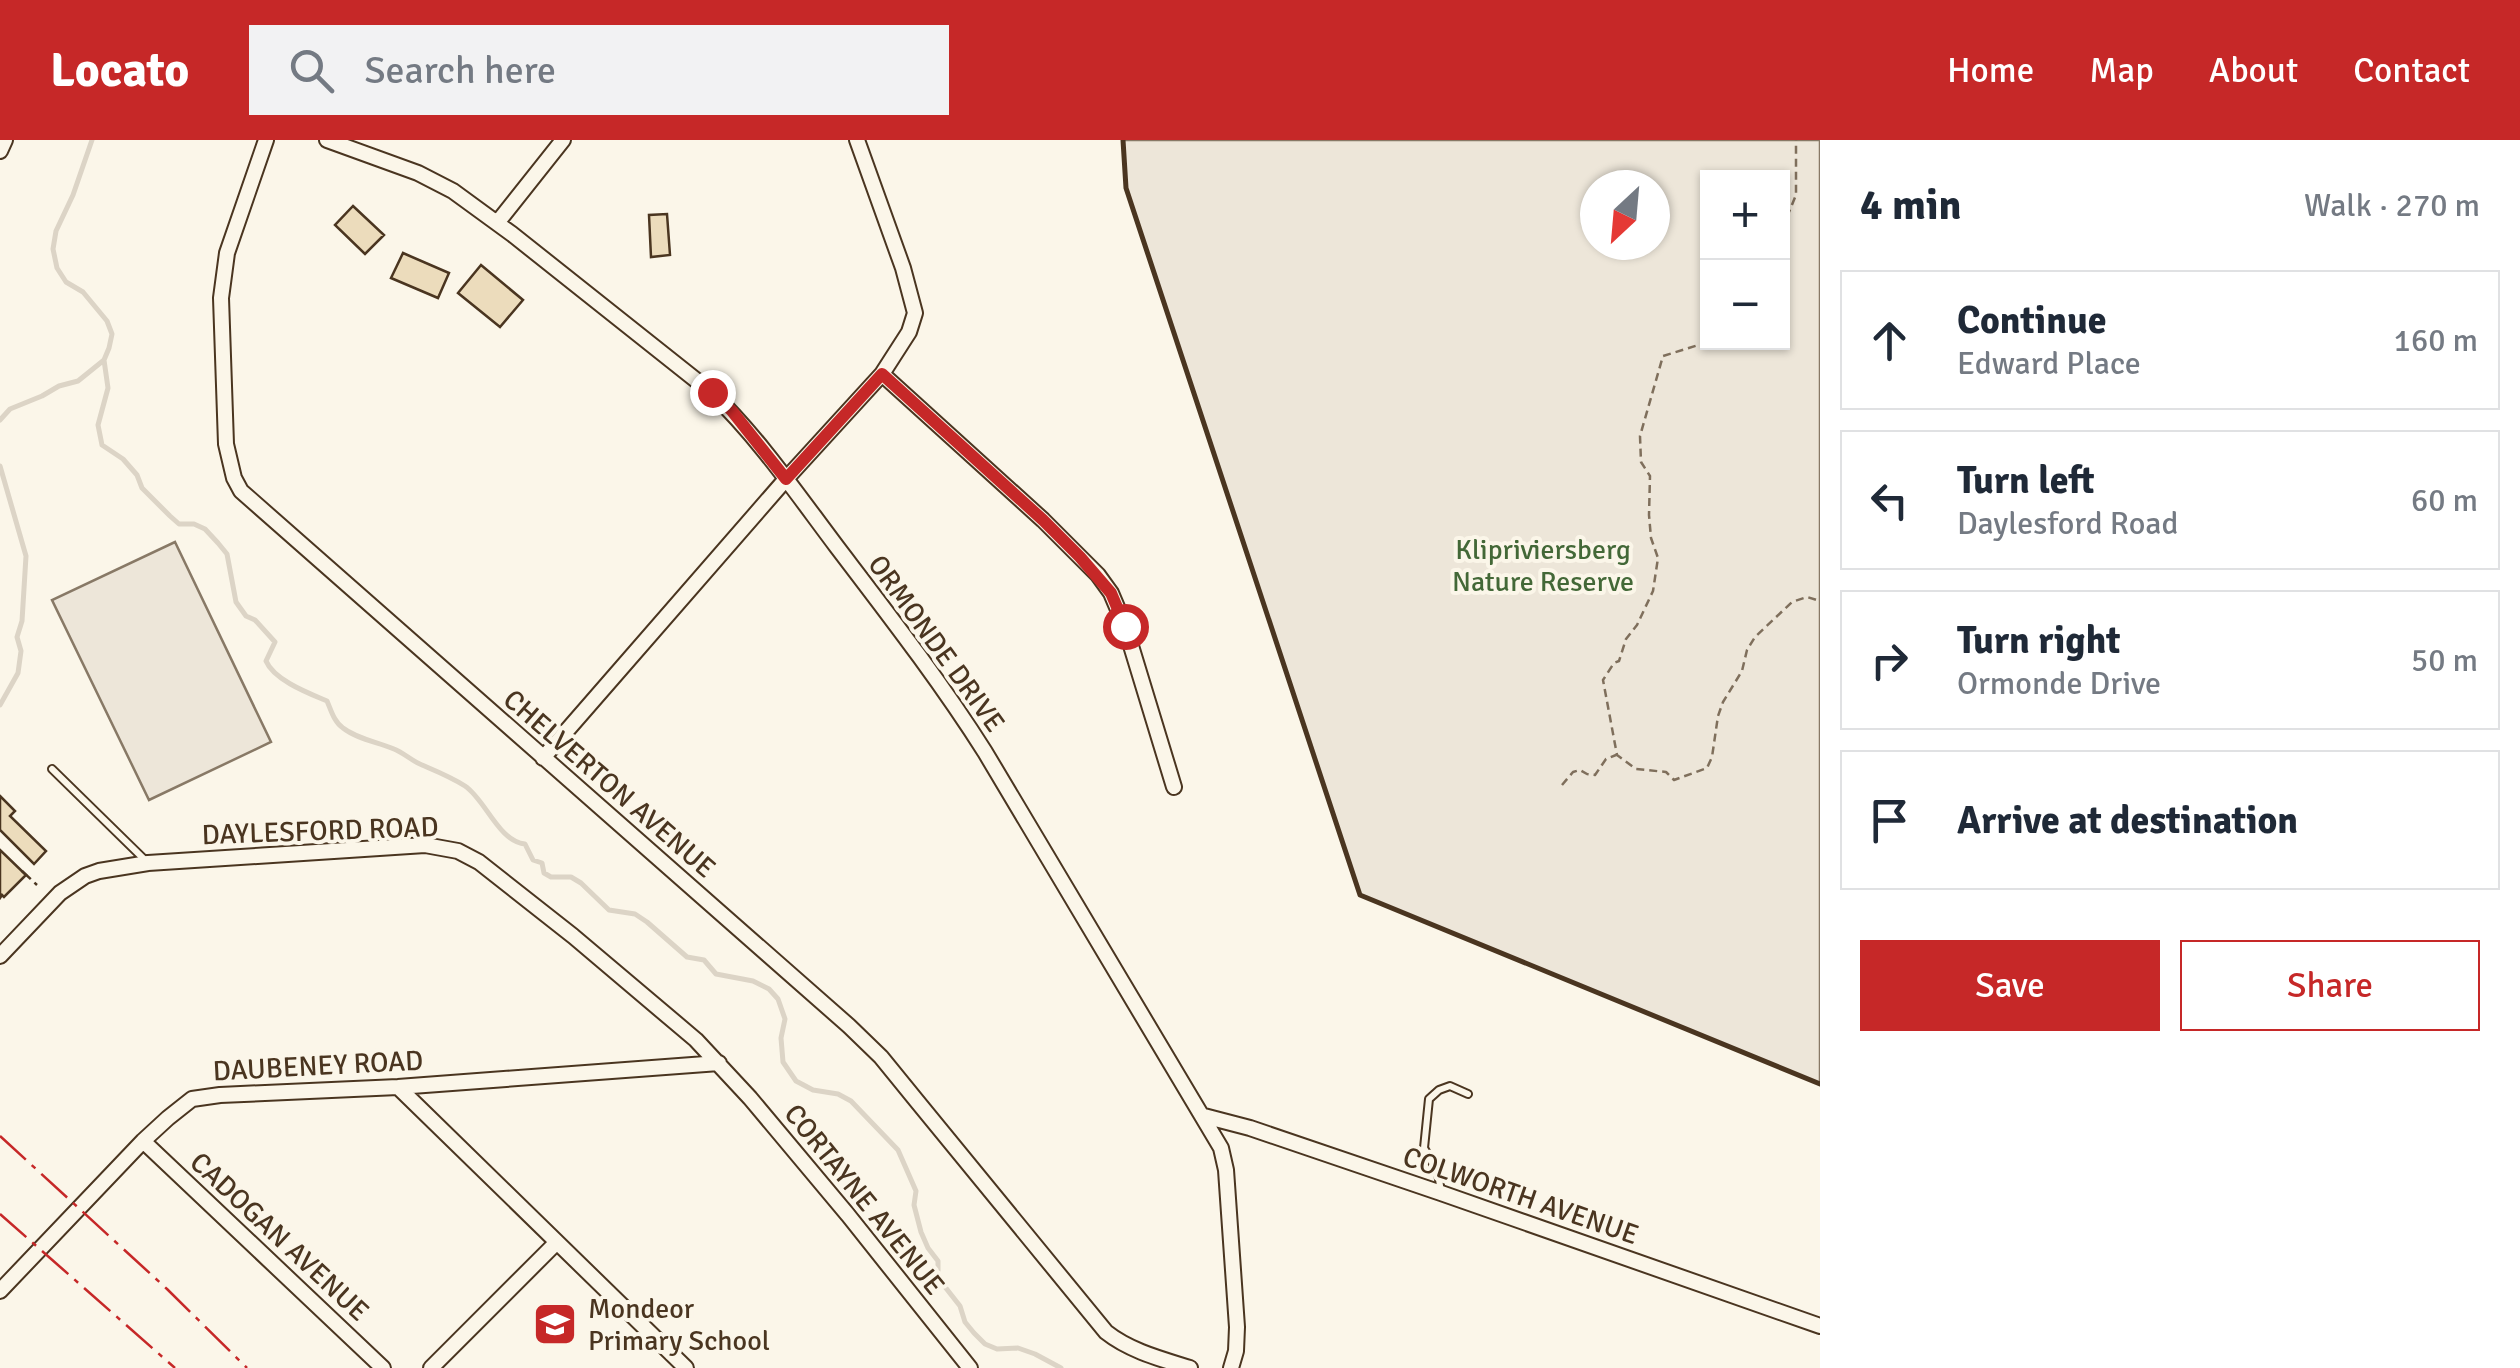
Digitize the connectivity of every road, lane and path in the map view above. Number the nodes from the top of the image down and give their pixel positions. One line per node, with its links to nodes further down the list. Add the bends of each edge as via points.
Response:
1 (5, 140): 7 (street)
2 (266, 140): 15 (street, CHELVERTON AVENUE, via 222,276 226,444 234,478 251,502)
3 (327, 140): 9 (street, ORMONDE DRIVE, via 439,182)
4 (562, 140): 9 (street)
5 (857, 140): 11 (street, via 915,313)
6 (1796, 140): 8 (path)
7 (0, 151)
8 (1790, 210)
9 (497, 223): 12 (street, ORMONDE DRIVE, via 712,392)
10 (1700, 345): 14 (path, via 1664,356 1640,436 1658,558 1637,625 1603,680)
11 (882, 374): 12 (street); 18 (street, via 1043,520 1111,593)
12 (786, 479): 15 (street); 24 (street, ORMONDE DRIVE, via 951,699)
13 (1820, 600): 14 (path, via 1792,602 1755,637 1722,702 1707,768 1674,780 1666,772 1636,769)
14 (1617, 755): 17 (path, via 1595,775 1572,772)
15 (543, 758): 34 (street, CHELVERTON AVENUE, via 880,1057 1106,1332)
16 (52, 769): 19 (lane)
17 (1562, 785)
18 (1174, 787)
19 (148, 863): 20 (street, DAYLESFORD ROAD, via 99,871 70,885); 21 (street, DAYLESFORD ROAD, via 424,845 458,850 573,936)
20 (0, 956)
21 (719, 1063): 22 (street, DAUBENEY ROAD); 33 (street, CORTAYNE AVENUE)
22 (398, 1087): 25 (street, DAUBENEY ROAD, via 203,1096); 27 (street)
23 (1468, 1094): 26 (lane, via 1450,1086 1439,1090 1426,1112 1424,1148)
24 (1204, 1116): 26 (street, COLWORTH AVENUE); 35 (street, ORMONDE DRIVE, via 1226,1170 1236,1327)
25 (143, 1141): 28 (street, DAUBENEY ROAD); 30 (street, CADOGAN AVENUE)
26 (1441, 1193): 29 (street, COLWORTH AVENUE)
27 (556, 1242): 31 (street); 32 (street)
28 (0, 1292)
29 (1820, 1326)
30 (383, 1368)
31 (432, 1368)
32 (686, 1368)
33 (970, 1368)
34 (1190, 1368)
35 (1231, 1368)

